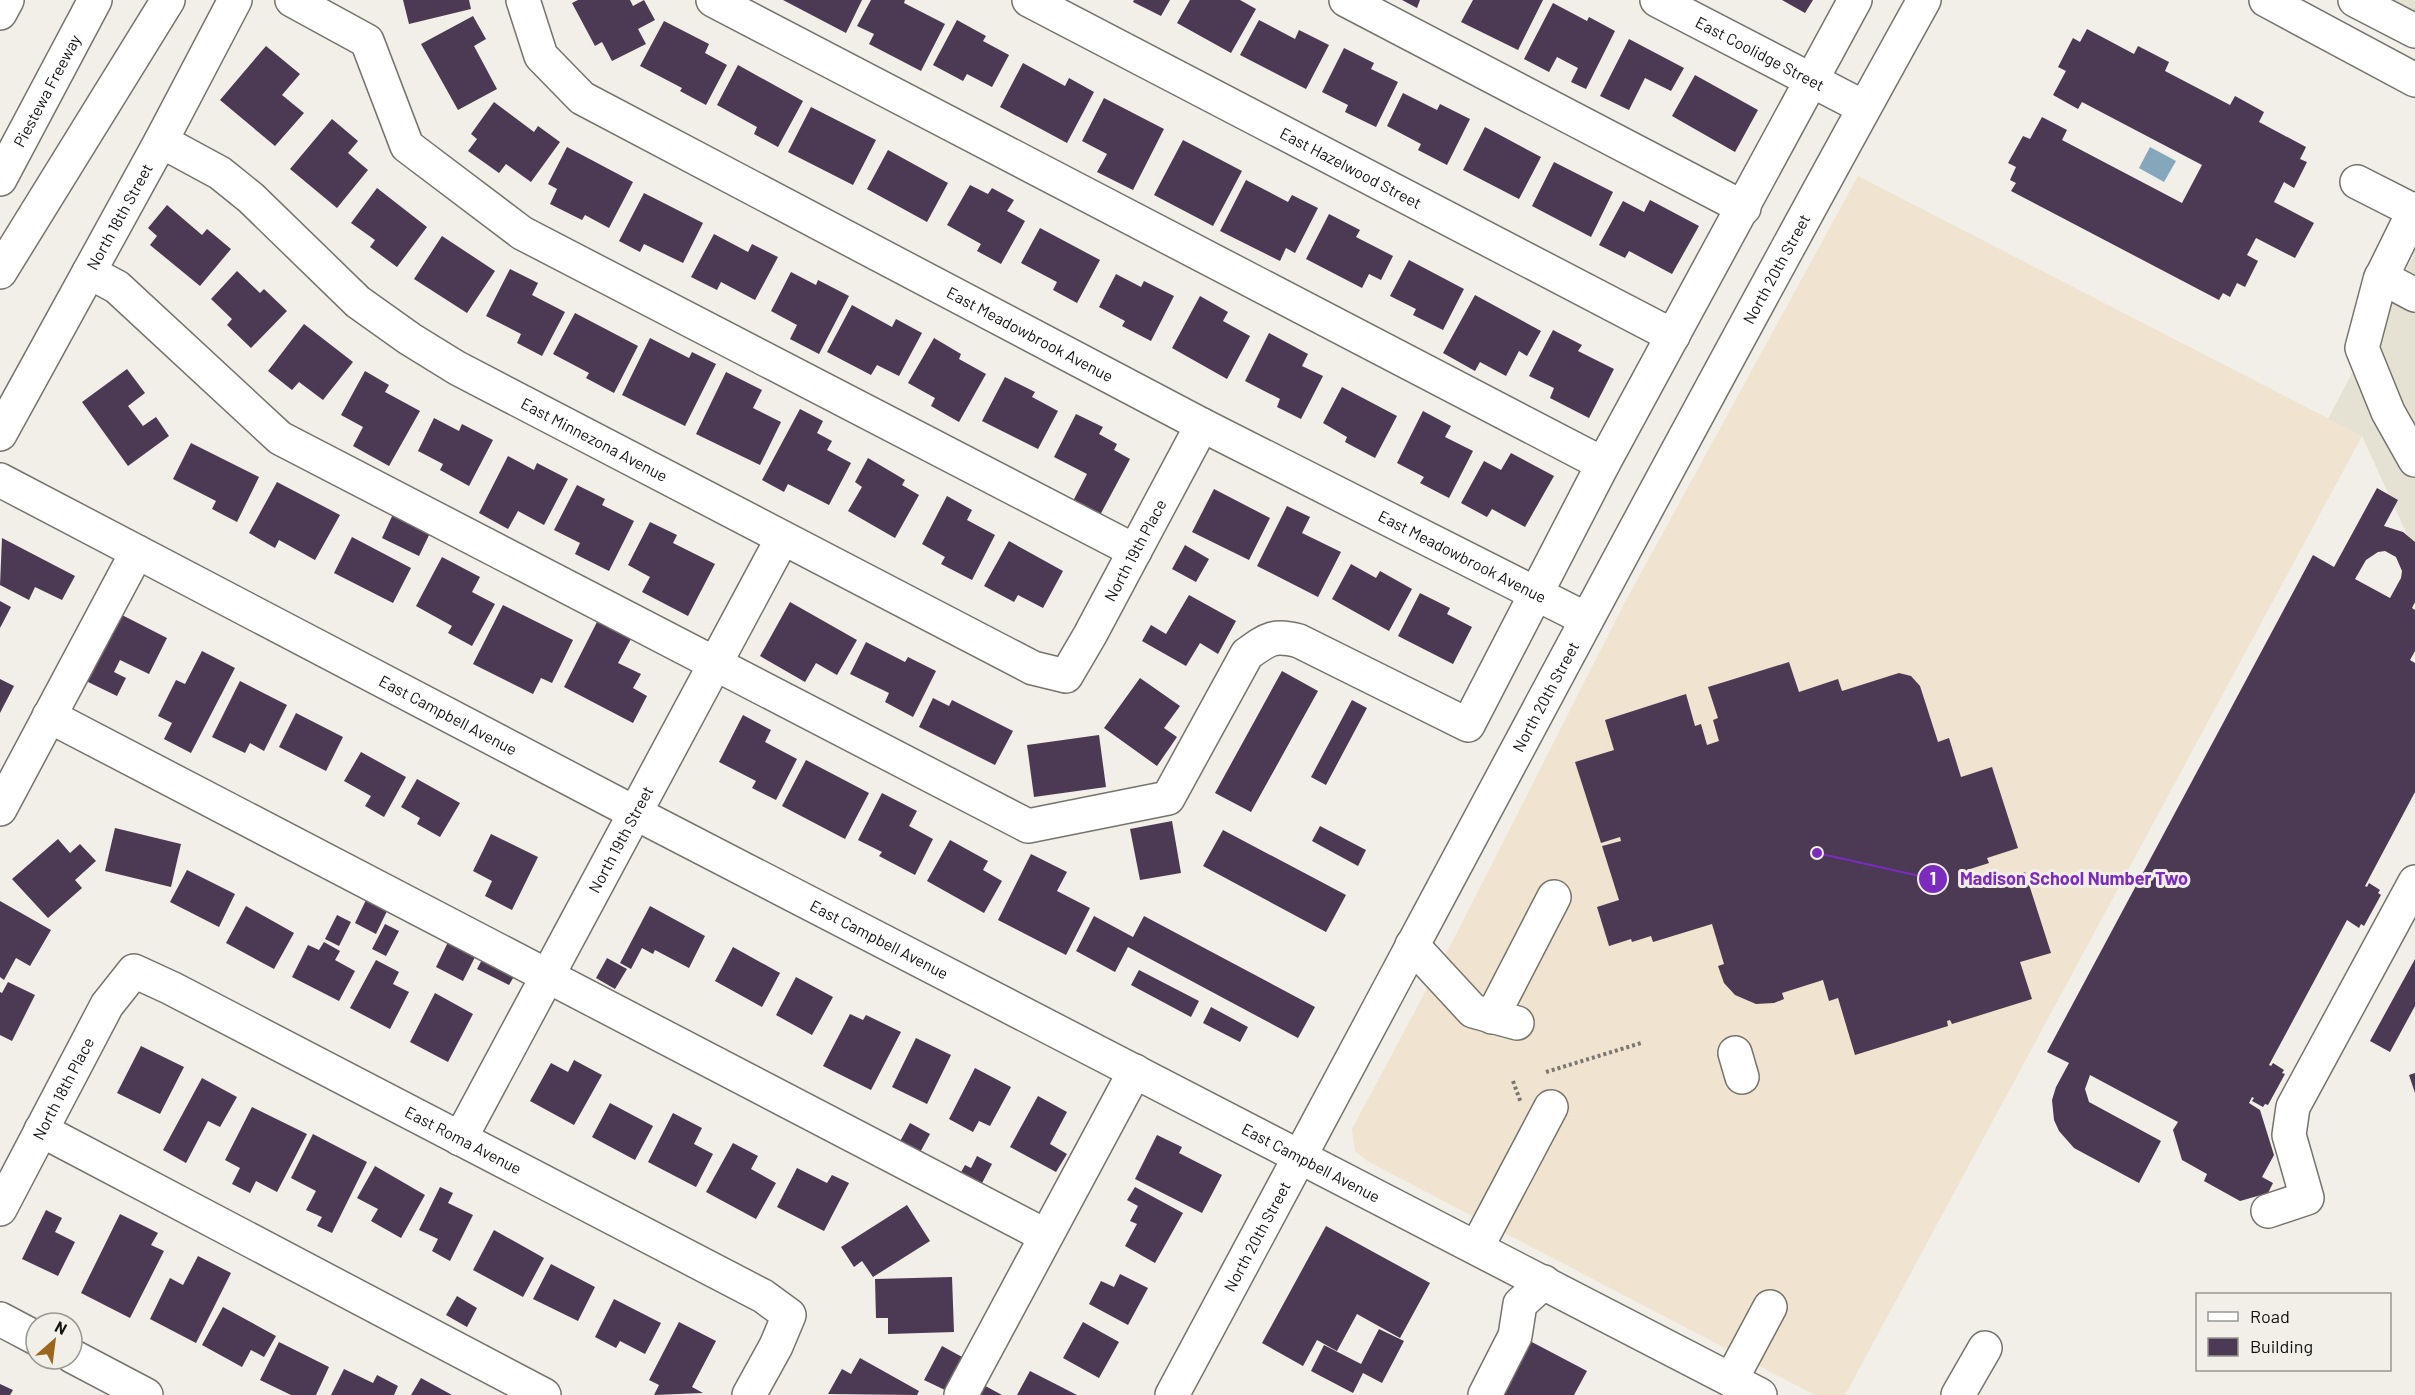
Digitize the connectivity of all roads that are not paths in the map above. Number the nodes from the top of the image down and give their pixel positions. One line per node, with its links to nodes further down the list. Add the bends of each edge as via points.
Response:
1 (8, 0): 15 (main road)
2 (95, 0): 21 (main road, Piestewa Freeway)
3 (168, 0): 25 (main road)
4 (235, 0): 20 (main road, North 18th Street)
5 (292, 0): 36 (main road, via 367,41 407,146 522,232)
6 (523, 0): 30 (main road, East Meadowbrook Avenue, via 541,56 582,98)
7 (713, 0): 33 (main road)
8 (1029, 0): 29 (main road, East Hazelwood Street)
9 (1346, 0): 23 (main road)
10 (1657, 0): 18 (main road, East Coolidge Street)
11 (1855, 0): 18 (main road)
12 (1924, 0): 19 (main road, North 20th Street)
13 (2266, 0): 17 (main road)
14 (2355, 0): 16 (main road)
15 (0, 13)
16 (2415, 31)
17 (2415, 80)
18 (1812, 81): 19 (main road, East Coolidge Street); 23 (main road)
19 (1863, 107): 39 (main road, North 20th Street)
20 (161, 141): 26 (main road, North 18th Street); 35 (main road, East Minnezona Avenue, via 220,173 358,302 410,339 457,368)
21 (0, 179)
22 (2357, 182): 24 (main road)
23 (1744, 208): 29 (main road)
24 (2414, 210): 27 (main road)
25 (0, 272)
26 (89, 272): 31 (main road, North 18th Street); 40 (main road, via 117,287 280,438)
27 (2381, 277): 28 (main road); 32 (main road, via 2362,348 2388,412)
28 (2415, 295)
29 (1673, 336): 33 (main road)
30 (1202, 425): 36 (main road, North 19th Place); 38 (main road, East Meadowbrook Avenue)
31 (0, 434)
32 (2415, 460)
33 (1603, 464): 38 (main road)
34 (0, 480): 37 (main road, East Campbell Avenue)
35 (782, 539): 40 (main road, North 19th Street); 41 (main road, East Minnezona Avenue, via 1033,668)
36 (1135, 551): 41 (main road, North 19th Place)
37 (137, 552): 42 (main road); 44 (main road, East Campbell Avenue)
38 (1536, 592): 39 (main road, East Meadowbrook Avenue); 40 (main road, via 1468,725 1299,641 1282,636 1267,639 1247,654 1168,798 1028,826)
39 (1586, 619): 47 (main road, North 20th Street)
40 (714, 664): 44 (main road, North 19th Street)
41 (1066, 676)
42 (49, 716): 43 (main road); 49 (main road)
43 (0, 809)
44 (635, 813): 49 (main road, North 19th Street); 50 (main road, East Campbell Avenue)
45 (2415, 882): 56 (main road, via 2293,1107 2289,1135 2307,1198)
46 (1554, 897): 47 (main road, via 1504,1020 1473,1011)
47 (1412, 945): 54 (main road, North 20th Street)
48 (134, 971): 52 (main road, North 18th Place, via 107,1005); 53 (main road, East Roma Avenue)
49 (548, 975): 53 (main road, North 19th Street); 57 (main road)
50 (1135, 1071): 54 (main road, East Campbell Avenue); 57 (main road)
51 (1537, 1107): 58 (main road)
52 (41, 1130): 55 (main road, North 18th Place); 67 (main road)
53 (460, 1139): 68 (main road, East Roma Avenue, via 762,1296 789,1315)
54 (1299, 1157): 58 (main road, East Campbell Avenue); 70 (main road, North 20th Street)
55 (0, 1209)
56 (2268, 1211)
57 (1046, 1236): 69 (main road)
58 (1477, 1247): 59 (main road, East Campbell Avenue)
59 (1544, 1282): 65 (main road, East Campbell Avenue); 71 (main road, via 1520,1304 1515,1336)
60 (1770, 1307): 65 (main road)
61 (0, 1319): 62 (main road)
62 (24, 1332)
63 (1985, 1348): 73 (main road)
64 (84, 1362): 66 (main road)
65 (1731, 1380): 72 (main road, East Campbell Avenue)
66 (146, 1395)
67 (544, 1395)
68 (749, 1395)
69 (961, 1395)
70 (1172, 1395)
71 (1485, 1395)
72 (1760, 1395)
73 (1958, 1395)

